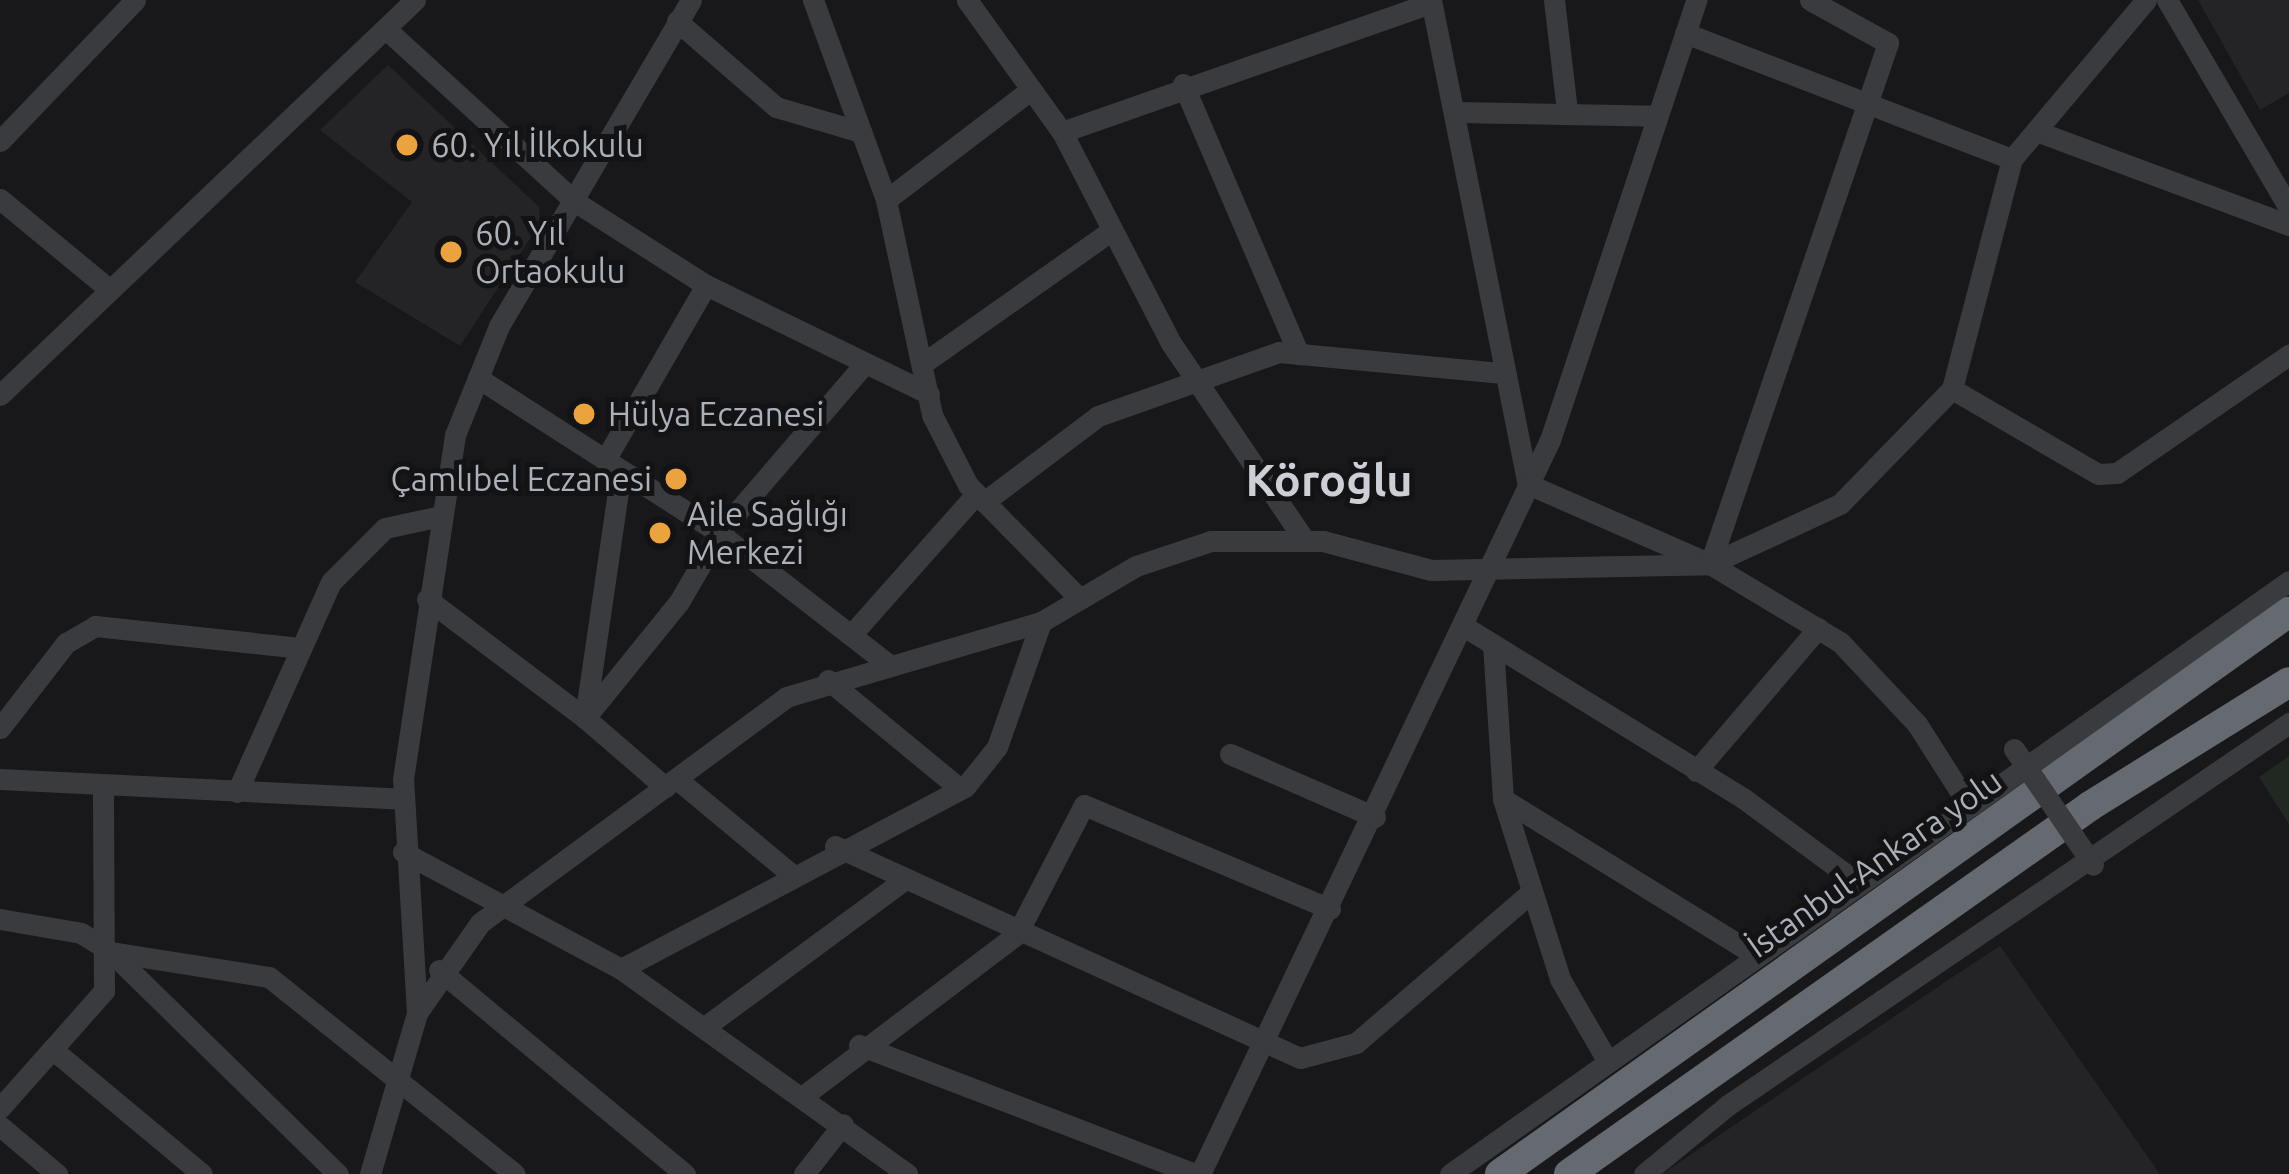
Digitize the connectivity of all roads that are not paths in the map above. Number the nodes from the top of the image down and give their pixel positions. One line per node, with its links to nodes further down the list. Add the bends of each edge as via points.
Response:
1 (135, 0): 24 (street)
2 (415, 0): 13 (street)
3 (692, 0): 12 (street)
4 (813, 0): 22 (street)
5 (967, 0): 16 (street)
6 (1554, 0): 18 (street)
7 (1696, 0): 14 (street)
8 (1810, 0): 17 (street, via 1888,43)
9 (2146, 0): 21 (street)
10 (2167, 0): 29 (street)
11 (1431, 2): 15 (street); 19 (street)
12 (677, 21): 22 (street, via 776,107); 28 (street)
13 (387, 30): 28 (street); 32 (street)
14 (1685, 33): 17 (street); 20 (street)
15 (1183, 84): 23 (street); 33 (street)
16 (1028, 92): 23 (street); 27 (street)
17 (1861, 109): 25 (street); 49 (street)
18 (1568, 110): 19 (street); 20 (street)
19 (1456, 112): 37 (street)
20 (1657, 116): 44 (street)
21 (2036, 131): 25 (street); 29 (street)
22 (861, 132): 27 (street)
23 (1062, 132): 30 (street)
24 (0, 141)
25 (2012, 159): 40 (street)
26 (0, 200): 32 (street)
27 (886, 200): 35 (street)
28 (574, 201): 31 (street); 39 (street)
29 (2287, 224)
30 (1112, 230): 35 (street); 38 (street)
31 (706, 285): 36 (street); 43 (street)
32 (105, 286): 42 (street)
33 (1299, 354): 37 (street); 38 (street)
34 (2289, 355): 40 (street, via 2117,473 2098,474)
35 (925, 362): 41 (street)
36 (861, 368): 41 (street); 47 (street)
37 (1500, 373): 44 (street)
38 (1191, 375): 45 (street, via 1098,416); 48 (street)
39 (478, 377): 43 (street); 46 (street)
40 (1952, 389): 49 (street, via 1840,504)
41 (929, 394): 45 (street)
42 (0, 395)
43 (613, 466): 47 (street); 64 (street)
44 (1528, 484): 49 (street); 50 (street)
45 (980, 498): 53 (street); 58 (street)
46 (441, 516): 52 (street); 60 (street, via 385,528 331,582)
47 (719, 532): 58 (street); 64 (street, via 679,602)
48 (1305, 541): 50 (street); 53 (street, via 1211,541)
49 (1710, 563): 50 (street); 57 (street)
50 (1489, 571): 56 (street)
51 (2289, 580): 77 (street)
52 (427, 599): 64 (street); 76 (street)
53 (1079, 599): 55 (street)
54 (2289, 612): 115 (highway, İstanbul-Ankara yolu)
55 (1040, 622): 61 (street); 73 (street, via 997,747)
56 (1465, 627): 59 (street); 78 (street)
57 (1818, 628): 69 (street); 77 (street, via 1917,724)
58 (851, 634): 61 (street)
59 (1493, 644): 69 (street); 75 (street)
60 (293, 646): 66 (street, via 87,628); 74 (street)
61 (888, 664): 62 (street)
62 (828, 680): 72 (street, via 786,697); 73 (street)
63 (2289, 682): 116 (highway, via 2090,806)
64 (585, 718): 72 (street)
65 (2289, 723): 117 (street)
66 (0, 728)
67 (2014, 748): 81 (street, bridge)
68 (1230, 754): 78 (street)
69 (1696, 771): 83 (street)
70 (0, 779): 71 (street)
71 (103, 784): 74 (street); 90 (street)
72 (671, 784): 82 (street); 86 (street)
73 (960, 789): 79 (street)
74 (237, 792): 76 (street)
75 (1503, 799): 85 (street); 91 (street)
76 (403, 800): 80 (street)
77 (1968, 804): 83 (street)
78 (1375, 818): 87 (street)
79 (836, 847): 82 (street); 84 (street)
80 (403, 852): 86 (street); 94 (street)
81 (2093, 865)
82 (790, 873): 92 (street)
83 (1855, 880): 91 (street)
84 (901, 882): 89 (street); 95 (street)
85 (1529, 894): 97 (street, via 1356,1043 1300,1058); 99 (street, via 1560,980)
86 (508, 903): 92 (street); 93 (street)
87 (1330, 909): 89 (street, via 1084,805); 97 (street)
88 (0, 919): 90 (street, via 81,933)
89 (1017, 934): 96 (street); 97 (street)
90 (111, 952): 98 (street, via 104,992); 100 (street, via 236,963 269,977); 107 (street)
91 (1752, 953): 99 (street)
92 (621, 968): 95 (street)
93 (439, 970): 94 (street); 110 (street)
94 (417, 1012): 100 (street)
95 (706, 1026): 101 (street)
96 (859, 1045): 101 (street); 113 (street)
97 (1265, 1048): 113 (street)
98 (52, 1049): 102 (street); 106 (street)
99 (1604, 1055): 114 (street)
100 (402, 1079): 108 (street); 109 (street)
101 (807, 1093): 103 (street)
102 (0, 1108)
103 (843, 1124): 111 (street); 112 (street)
104 (0, 1126): 105 (street)
105 (57, 1174)
106 (202, 1174)
107 (338, 1174)
108 (370, 1174)
109 (515, 1174)
110 (685, 1174)
111 (804, 1174)
112 (908, 1174)
113 (1197, 1174)
114 (1450, 1174)
115 (1500, 1174)
116 (1569, 1174)
117 (1644, 1174)

